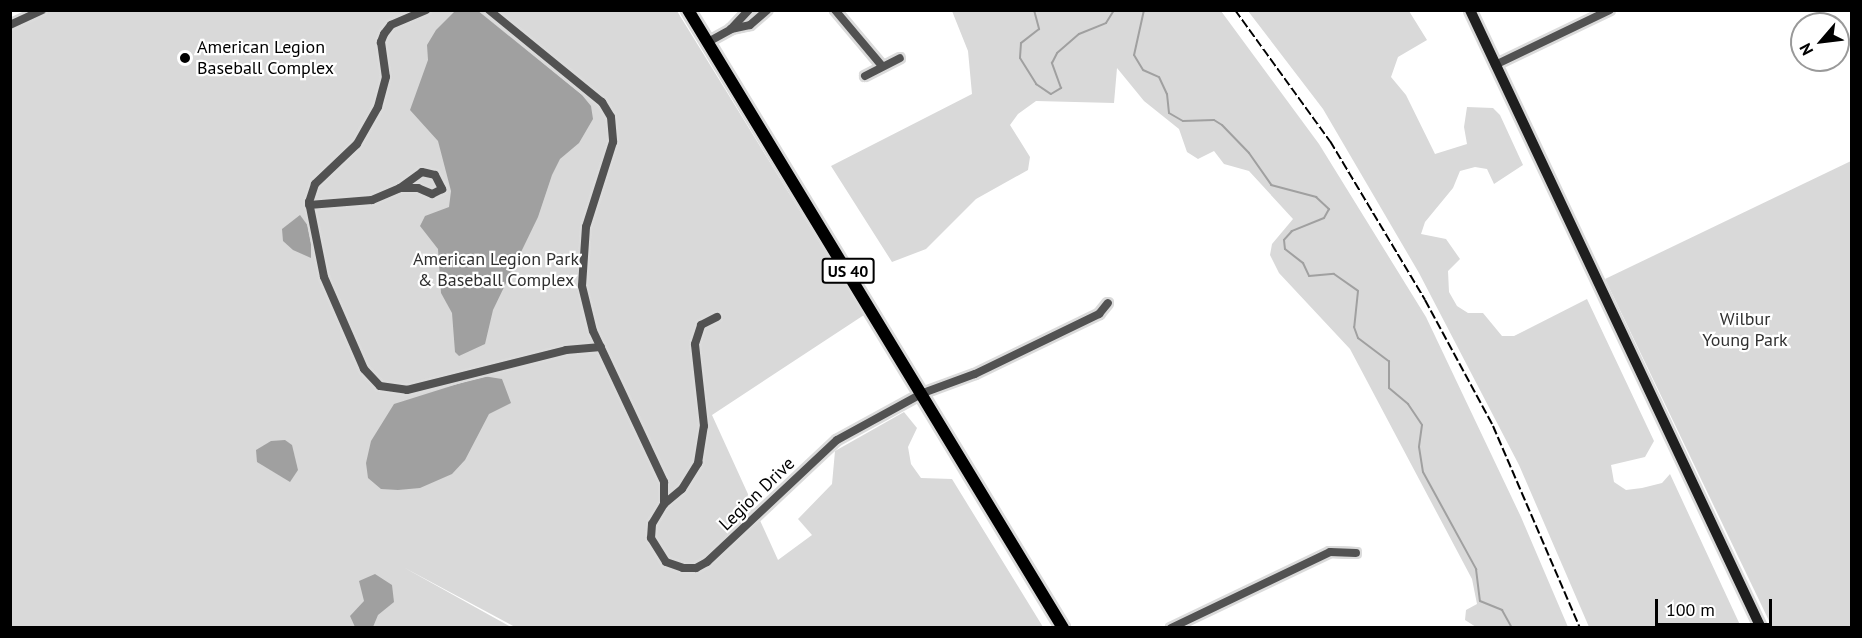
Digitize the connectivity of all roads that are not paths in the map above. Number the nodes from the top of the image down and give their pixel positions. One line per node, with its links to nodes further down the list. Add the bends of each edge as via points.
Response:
1 (42, 10): 10 (street)
2 (426, 10): 18 (street, via 391,25 384,34 381,42 386,77 381,99 357,144 315,184)
3 (489, 10): 21 (street, via 602,102 611,117 613,142 586,227 582,257 585,308)
4 (688, 10): 12 (main road, US 40)
5 (749, 10): 11 (street)
6 (767, 10): 11 (street, via 750,25)
7 (835, 10): 15 (street)
8 (1470, 10): 14 (main road)
9 (1610, 10): 14 (street)
10 (10, 25)
11 (731, 29): 12 (street)
12 (708, 42): 22 (main road, US 40)
13 (900, 58): 15 (street)
14 (1495, 65): 27 (main road)
15 (882, 66): 16 (street)
16 (865, 76)
17 (400, 188): 17 (street, via 422,172 429,172 442,189 432,194 418,188); 18 (street, via 357,203)
18 (309, 206): 21 (street, via 324,277 364,369 380,386 407,390 554,352)
19 (1108, 303): 22 (street, via 1099,314 1031,348)
20 (717, 317): 23 (street, via 701,325 695,344 704,426 698,463 682,489)
21 (601, 347): 23 (street, via 658,465 666,491)
22 (923, 393): 23 (street, Legion Drive, via 819,454 787,489 696,568 666,562 657,552 651,538 652,524); 25 (main road, US 40)
23 (664, 504)
24 (1356, 553): 26 (street, via 1330,552)
25 (1063, 627)
26 (1171, 627)
27 (1761, 627)

